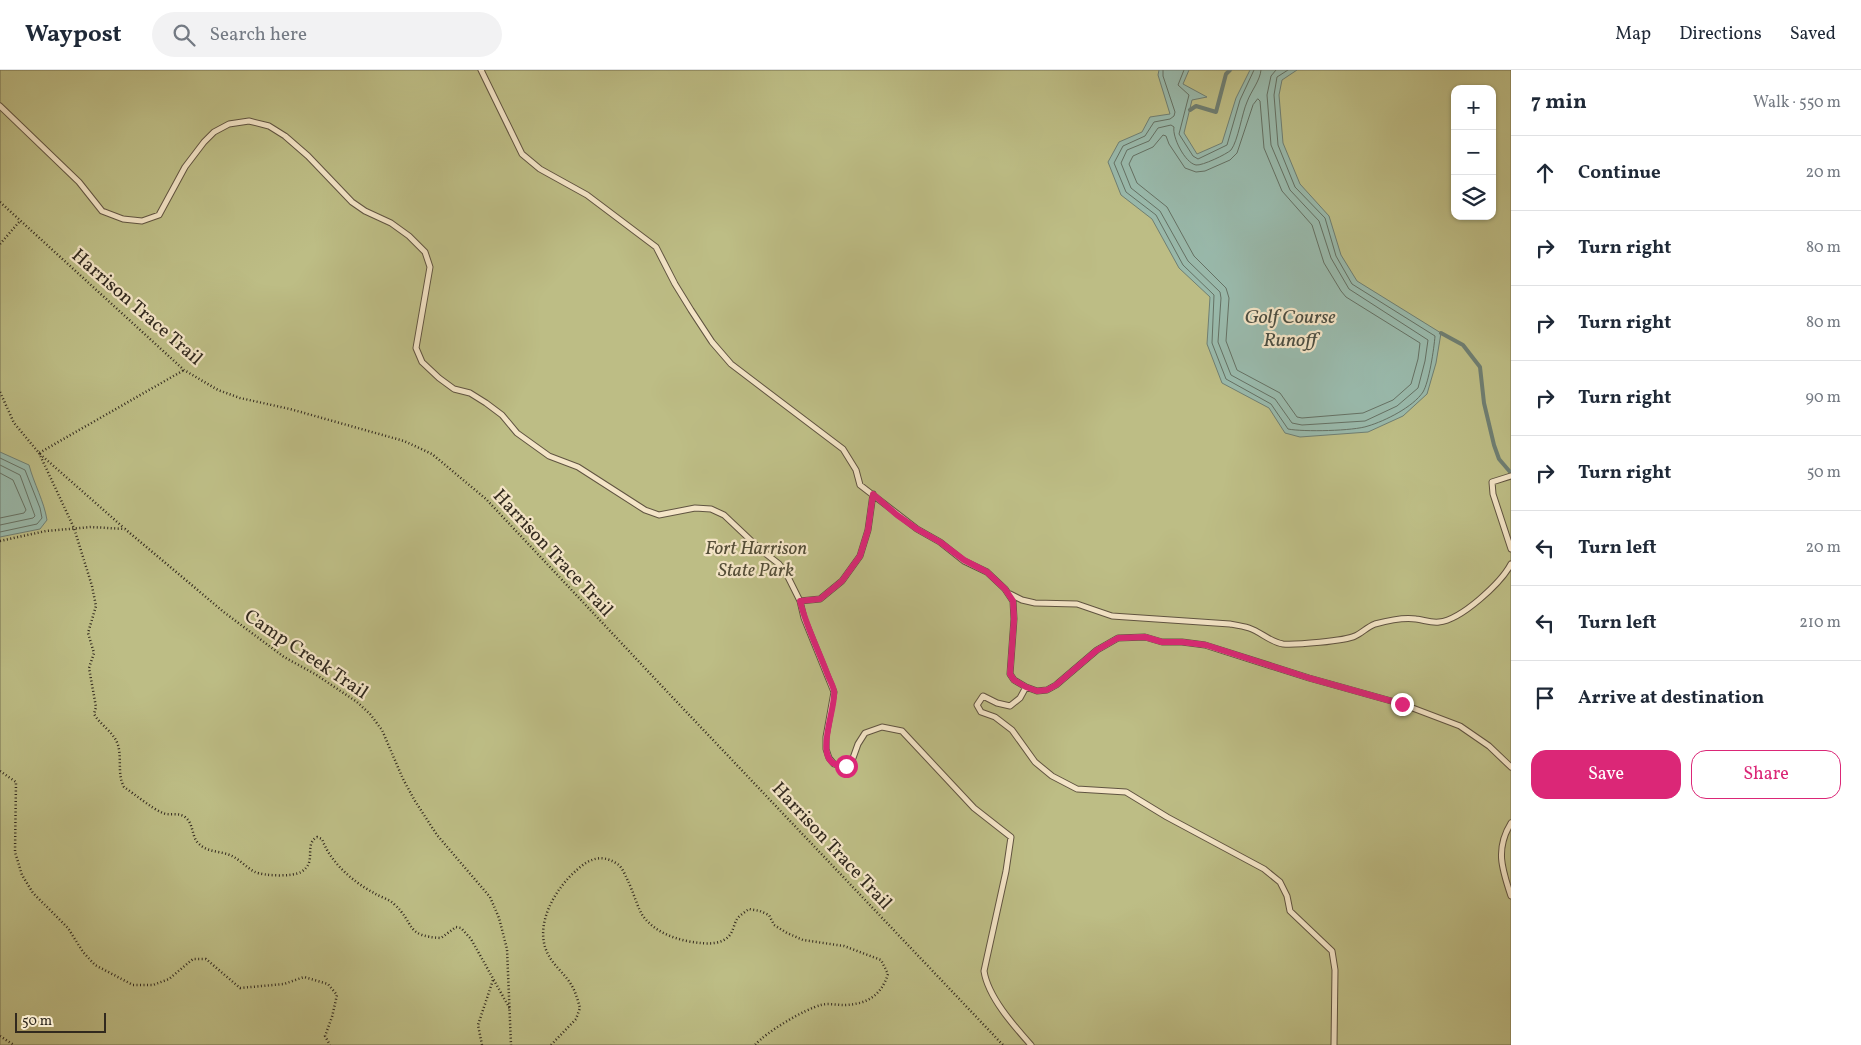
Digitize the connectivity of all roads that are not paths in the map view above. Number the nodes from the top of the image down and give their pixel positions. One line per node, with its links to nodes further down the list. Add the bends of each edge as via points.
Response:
1 (481, 70): 4 (lane, via 522,154 540,169 587,195 656,247 691,310 731,364 843,449 856,470 860,485)
2 (0, 106): 8 (lane, via 79,182 102,210 122,219 142,221 158,215 185,167 214,132 229,124 249,121 269,126 308,156 352,202 410,236 425,252 430,267 416,348 422,362 439,378 454,389 470,393 486,403 549,456 578,467 645,510 659,515 695,508 711,509 724,516 779,564)
3 (1511, 476): 5 (lane, via 1492,482)
4 (873, 494): 7 (lane, via 917,529 987,572); 8 (lane, via 860,556 842,581 820,599)
5 (1511, 549)
6 (1511, 564): 7 (lane, via 1496,584 1446,620 1428,622 1409,618 1376,624 1345,639 1284,644 1248,627 1112,616 1077,604 1022,600)
7 (1007, 592): 9 (lane, via 1013,601 1014,619 1010,674)
8 (800, 601): 13 (lane, via 834,692 826,749 834,764 846,766 866,733 882,727 902,731 974,808 1011,837 984,971 985,982)
9 (1026, 687): 10 (lane, via 1047,690 1097,650 1118,638 1145,637 1162,642 1206,645 1402,704 1460,726 1489,746); 14 (lane, via 1010,706 983,696 976,705 1012,730 1035,762 1052,776 1077,789 1126,792 1264,869 1280,882 1290,911 1332,951)
10 (1511, 767)
11 (1511, 823): 12 (lane, via 1500,861)
12 (1511, 896)
13 (1031, 1045)
14 (1334, 1045)

